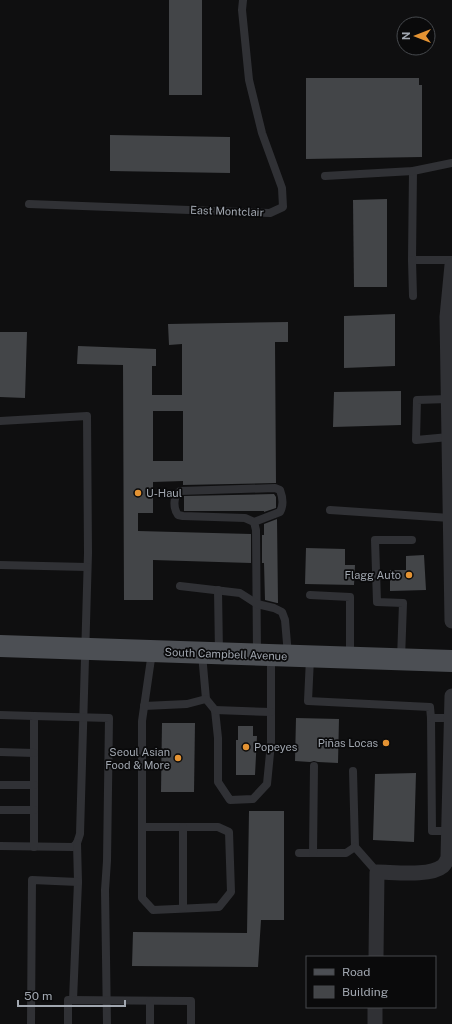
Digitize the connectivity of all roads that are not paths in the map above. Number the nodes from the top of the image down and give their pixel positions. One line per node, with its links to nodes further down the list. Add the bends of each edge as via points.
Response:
1 (243, 0): 5 (lane, East Montclair, via 249,80 262,133 282,188 283,207 270,212)
2 (452, 163): 3 (lane)
3 (413, 171): 4 (lane); 6 (lane)
4 (325, 176)
5 (30, 204)
6 (412, 260): 7 (lane); 9 (lane)
7 (452, 260)
8 (452, 265): 10 (street, via 447,317)
9 (413, 296)
10 (450, 356): 11 (street)
11 (450, 402): 13 (street); 13 (lane, via 417,400 416,440)
12 (0, 422): 19 (lane, via 87,416)
13 (449, 437): 15 (street)
14 (330, 510): 15 (lane)
15 (450, 518): 24 (street)
16 (254, 522): 16 (lane, via 246,518 178,515 175,511 176,493 180,490 280,490 283,506 280,512); 23 (lane)
17 (412, 540): 32 (lane, via 375,540 376,602 403,603)
18 (0, 565): 19 (lane)
19 (87, 567): 26 (lane)
20 (180, 586): 21 (lane)
21 (218, 590): 23 (lane, via 240,593); 28 (lane)
22 (310, 595): 31 (lane, via 350,597)
23 (257, 604): 29 (lane); 29 (lane, via 282,612 285,620)
24 (452, 621)
25 (0, 646): 26 (main road, South Campbell Avenue)
26 (84, 649): 27 (main road, South Campbell Avenue); 41 (lane)
27 (152, 651): 28 (main road, South Campbell Avenue); 36 (lane)
28 (210, 653): 29 (main road, South Campbell Avenue); 35 (lane)
29 (272, 655): 30 (main road, South Campbell Avenue); 38 (lane)
30 (310, 656): 31 (main road, South Campbell Avenue); 42 (lane, via 308,701 430,707)
31 (350, 658): 32 (main road, South Campbell Avenue)
32 (401, 660): 33 (main road, South Campbell Avenue)
33 (452, 662)
34 (452, 696): 43 (street)
35 (206, 699): 36 (lane, via 187,704); 37 (lane)
36 (144, 706): 53 (lane)
37 (215, 710): 38 (lane); 38 (lane, via 218,782 230,800 253,799 267,784)
38 (271, 712)
39 (0, 716): 40 (lane)
40 (34, 716): 41 (lane); 45 (lane)
41 (82, 718): 56 (lane, via 80,834); 67 (lane, via 109,718 105,890)
42 (431, 718): 43 (lane); 55 (lane, via 432,831)
43 (452, 718): 50 (street)
44 (0, 752): 45 (lane)
45 (34, 753): 49 (lane)
46 (314, 766): 61 (lane)
47 (353, 771): 59 (lane)
48 (0, 785): 49 (lane)
49 (34, 785): 52 (lane)
50 (451, 803): 55 (street)
51 (0, 810): 52 (lane)
52 (34, 810): 58 (lane)
53 (142, 827): 54 (lane); 64 (lane, via 142,898 153,910)
54 (183, 827): 64 (lane); 64 (lane, via 218,827 229,832 231,892 219,907)
55 (449, 831): 62 (street, via 448,858 442,866 433,871 420,873)
56 (77, 843): 58 (lane, via 74,847); 63 (lane)
57 (0, 846): 58 (lane)
58 (34, 847)
59 (355, 847): 61 (lane, via 346,853); 62 (lane)
60 (298, 853): 61 (lane)
61 (313, 853)
62 (377, 872): 65 (street)
63 (78, 882): 66 (lane); 70 (lane, via 32,880)
64 (183, 908)
65 (376, 956)
66 (72, 1000): 67 (lane); 71 (lane, via 68,1000)
67 (107, 1001): 68 (lane); 72 (lane)
68 (150, 1001): 73 (lane); 74 (lane, via 191,1001)
69 (375, 1008): 75 (street)
70 (31, 1024)
71 (68, 1024)
72 (107, 1024)
73 (150, 1024)
74 (191, 1024)
75 (375, 1024)

